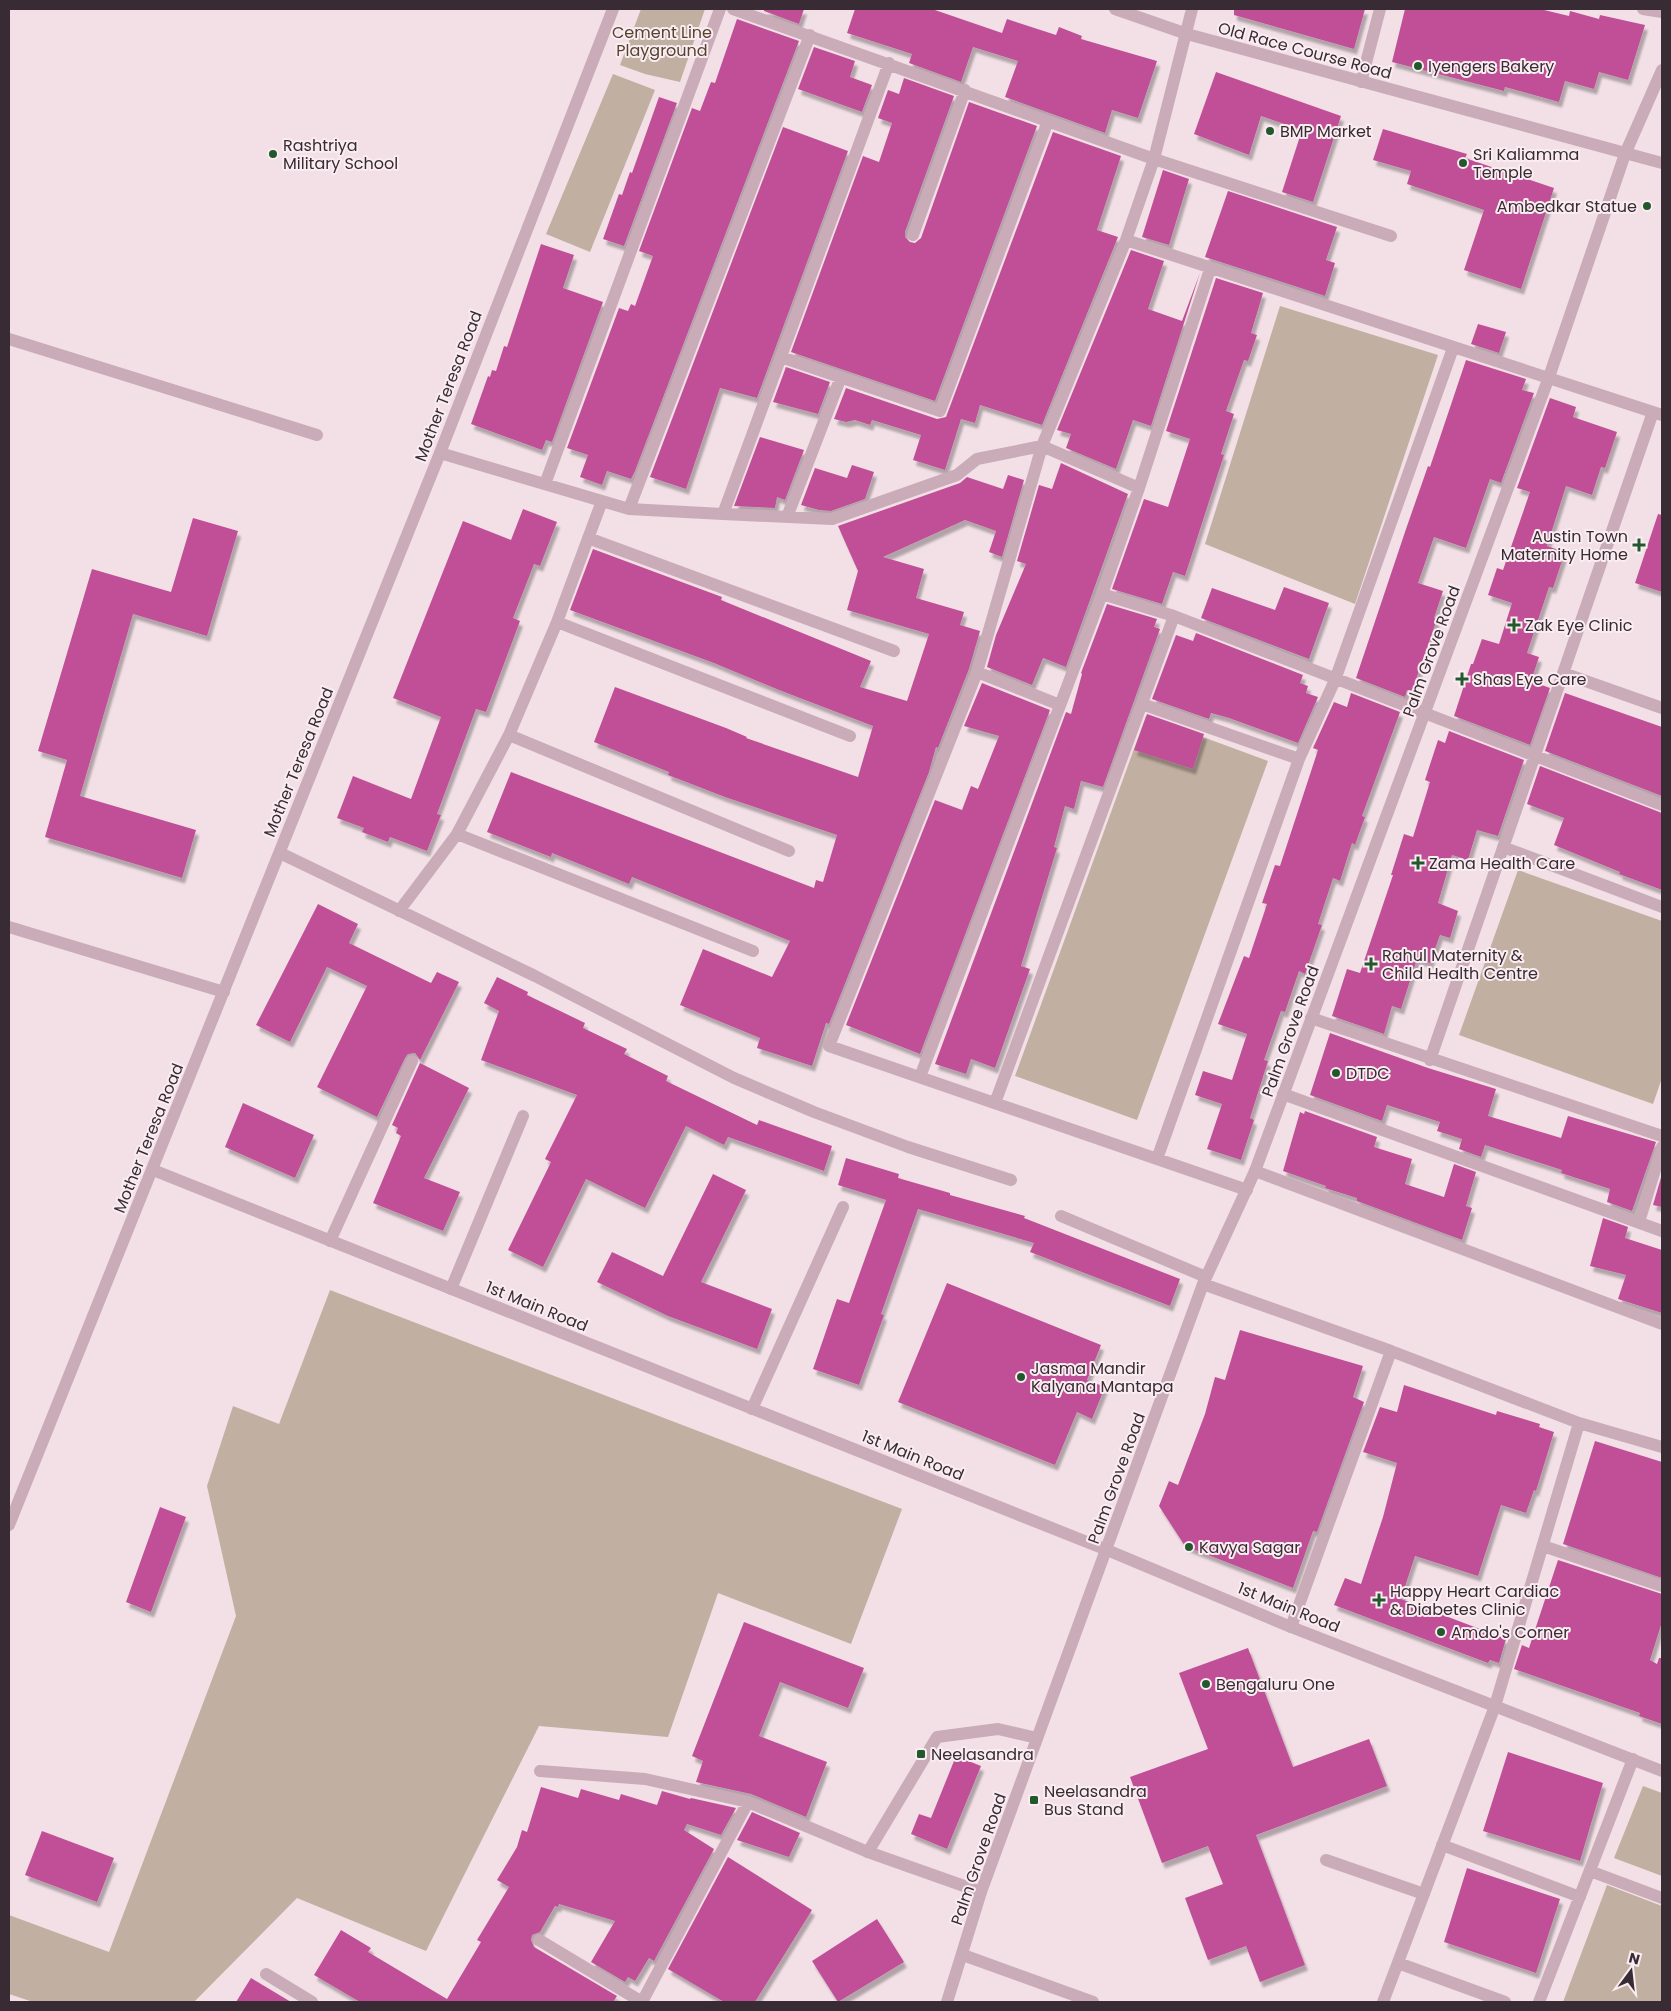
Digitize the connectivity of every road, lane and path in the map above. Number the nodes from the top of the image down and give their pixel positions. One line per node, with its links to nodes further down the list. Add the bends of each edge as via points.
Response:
1 (613, 9): 31 (street, Mother Teresa Road)
2 (720, 9): 32 (street)
3 (733, 9): 10 (street)
4 (1115, 9): 9 (street, Old Race Course Road)
5 (1192, 9): 9 (street)
6 (1380, 9): 13 (street)
7 (1643, 9): 8 (street)
8 (1662, 12)
9 (1187, 34): 13 (street, Old Race Course Road); 17 (street)
10 (810, 35): 11 (street); 35 (street)
11 (889, 63): 14 (street); 25 (street)
12 (1662, 70): 16 (street, Palm Grove Road)
13 (1361, 82): 16 (street, Old Race Course Road)
14 (965, 90): 15 (street); 19 (street)
15 (1048, 121): 17 (street); 27 (street, via 940,411)
16 (1625, 154): 18 (street, Old Race Course Road); 26 (street, Palm Grove Road)
17 (1154, 159): 20 (street); 21 (street)
18 (1662, 163)
19 (913, 235)
20 (1391, 236)
21 (1126, 240): 22 (street); 30 (street)
22 (1210, 269): 24 (street); 33 (street)
23 (9, 340): 29 (street)
24 (1453, 348): 26 (street); 45 (street)
25 (781, 357): 27 (street); 36 (street)
26 (1549, 376): 28 (street); 49 (street, Palm Grove Road)
27 (841, 378): 37 (street)
28 (1658, 413): 44 (street)
29 (317, 435)
30 (1042, 446): 33 (street); 37 (street, via 977,459 957,475 832,519); 43 (street)
31 (440, 453): 32 (street); 58 (street, Mother Teresa Road)
32 (545, 484): 34 (street)
33 (1139, 488): 39 (street)
34 (602, 501): 35 (street); 38 (street)
35 (629, 509): 36 (street)
36 (723, 514): 37 (street)
37 (787, 517)
38 (588, 538): 41 (street); 42 (street)
39 (1102, 594): 40 (street); 47 (street)
40 (1174, 616): 45 (street); 46 (street)
41 (557, 622): 50 (street); 51 (street)
42 (894, 652)
43 (977, 672): 47 (street); 67 (street, via 829,1046)
44 (1563, 673): 48 (street); 52 (street)
45 (1335, 680): 49 (street); 53 (street)
46 (1142, 704): 53 (street); 69 (street)
47 (1060, 705): 67 (street)
48 (1662, 708)
49 (1425, 715): 52 (street); 64 (street, Palm Grove Road)
50 (509, 735): 55 (street); 57 (street)
51 (850, 736)
52 (1534, 755): 54 (street); 56 (street)
53 (1299, 759): 73 (street)
54 (1662, 805)
55 (457, 834): 60 (street); 62 (street)
56 (1503, 847): 59 (street); 65 (street)
57 (789, 851)
58 (280, 853): 60 (street); 63 (street, Mother Teresa Road)
59 (1662, 907)
60 (399, 911): 76 (street, via 535,976 734,1078 908,1147)
61 (9, 927): 63 (street)
62 (753, 951)
63 (224, 992): 74 (street, Mother Teresa Road)
64 (1311, 1018): 65 (street); 68 (street, Palm Grove Road)
65 (1430, 1060): 71 (street)
66 (412, 1061): 82 (street)
67 (920, 1078): 69 (street)
68 (1284, 1094): 75 (street, Palm Grove Road); 80 (street)
69 (995, 1103): 73 (street)
70 (523, 1116): 84 (street)
71 (1662, 1136)
72 (1662, 1147): 80 (street)
73 (1157, 1159): 77 (street)
74 (153, 1170): 82 (street, 1st Main Road); 90 (street, Mother Teresa Road)
75 (1255, 1171): 77 (street, Palm Grove Road); 85 (street)
76 (1012, 1180)
77 (1246, 1190): 83 (street, Palm Grove Road)
78 (843, 1207): 87 (street)
79 (1061, 1216): 83 (street)
80 (1639, 1222): 81 (street)
81 (1662, 1231)
82 (330, 1241): 84 (street, 1st Main Road)
83 (1205, 1281): 86 (street); 92 (street, Palm Grove Road)
84 (451, 1289): 87 (street, 1st Main Road)
85 (1662, 1324)
86 (1390, 1351): 88 (street); 94 (street)
87 (752, 1409): 92 (street, 1st Main Road)
88 (1579, 1423): 89 (street); 91 (street)
89 (1662, 1447)
90 (9, 1525)
91 (1543, 1546): 93 (street); 95 (street)
92 (1107, 1550): 94 (street, 1st Main Road); 96 (street, Palm Grove Road)
93 (1662, 1586)
94 (1291, 1627): 95 (street, 1st Main Road)
95 (1495, 1706): 97 (street, 1st Main Road); 101 (street)
96 (1037, 1738): 102 (street, via 998,1729 937,1737); 105 (street, Palm Grove Road)
97 (1633, 1759): 98 (street, 1st Main Road); 104 (street)
98 (1662, 1770)
99 (540, 1771): 100 (street, via 645,1779)
100 (748, 1802): 102 (street); 114 (street)
101 (1442, 1845): 106 (street); 107 (street)
102 (868, 1852): 105 (street)
103 (1326, 1860): 106 (street)
104 (1590, 1871): 107 (street); 108 (street)
105 (982, 1892): 110 (street, Palm Grove Road)
106 (1424, 1894): 111 (street)
107 (1580, 1897): 119 (street)
108 (1662, 1898)
109 (539, 1940): 114 (street)
110 (963, 1955): 115 (street, Palm Grove Road); 116 (street)
111 (1398, 1963): 117 (street); 118 (street)
112 (266, 1974): 113 (street)
113 (312, 2002)
114 (642, 2002)
115 (947, 2002)
116 (1093, 2002)
117 (1383, 2002)
118 (1504, 2002)
119 (1539, 2002)

